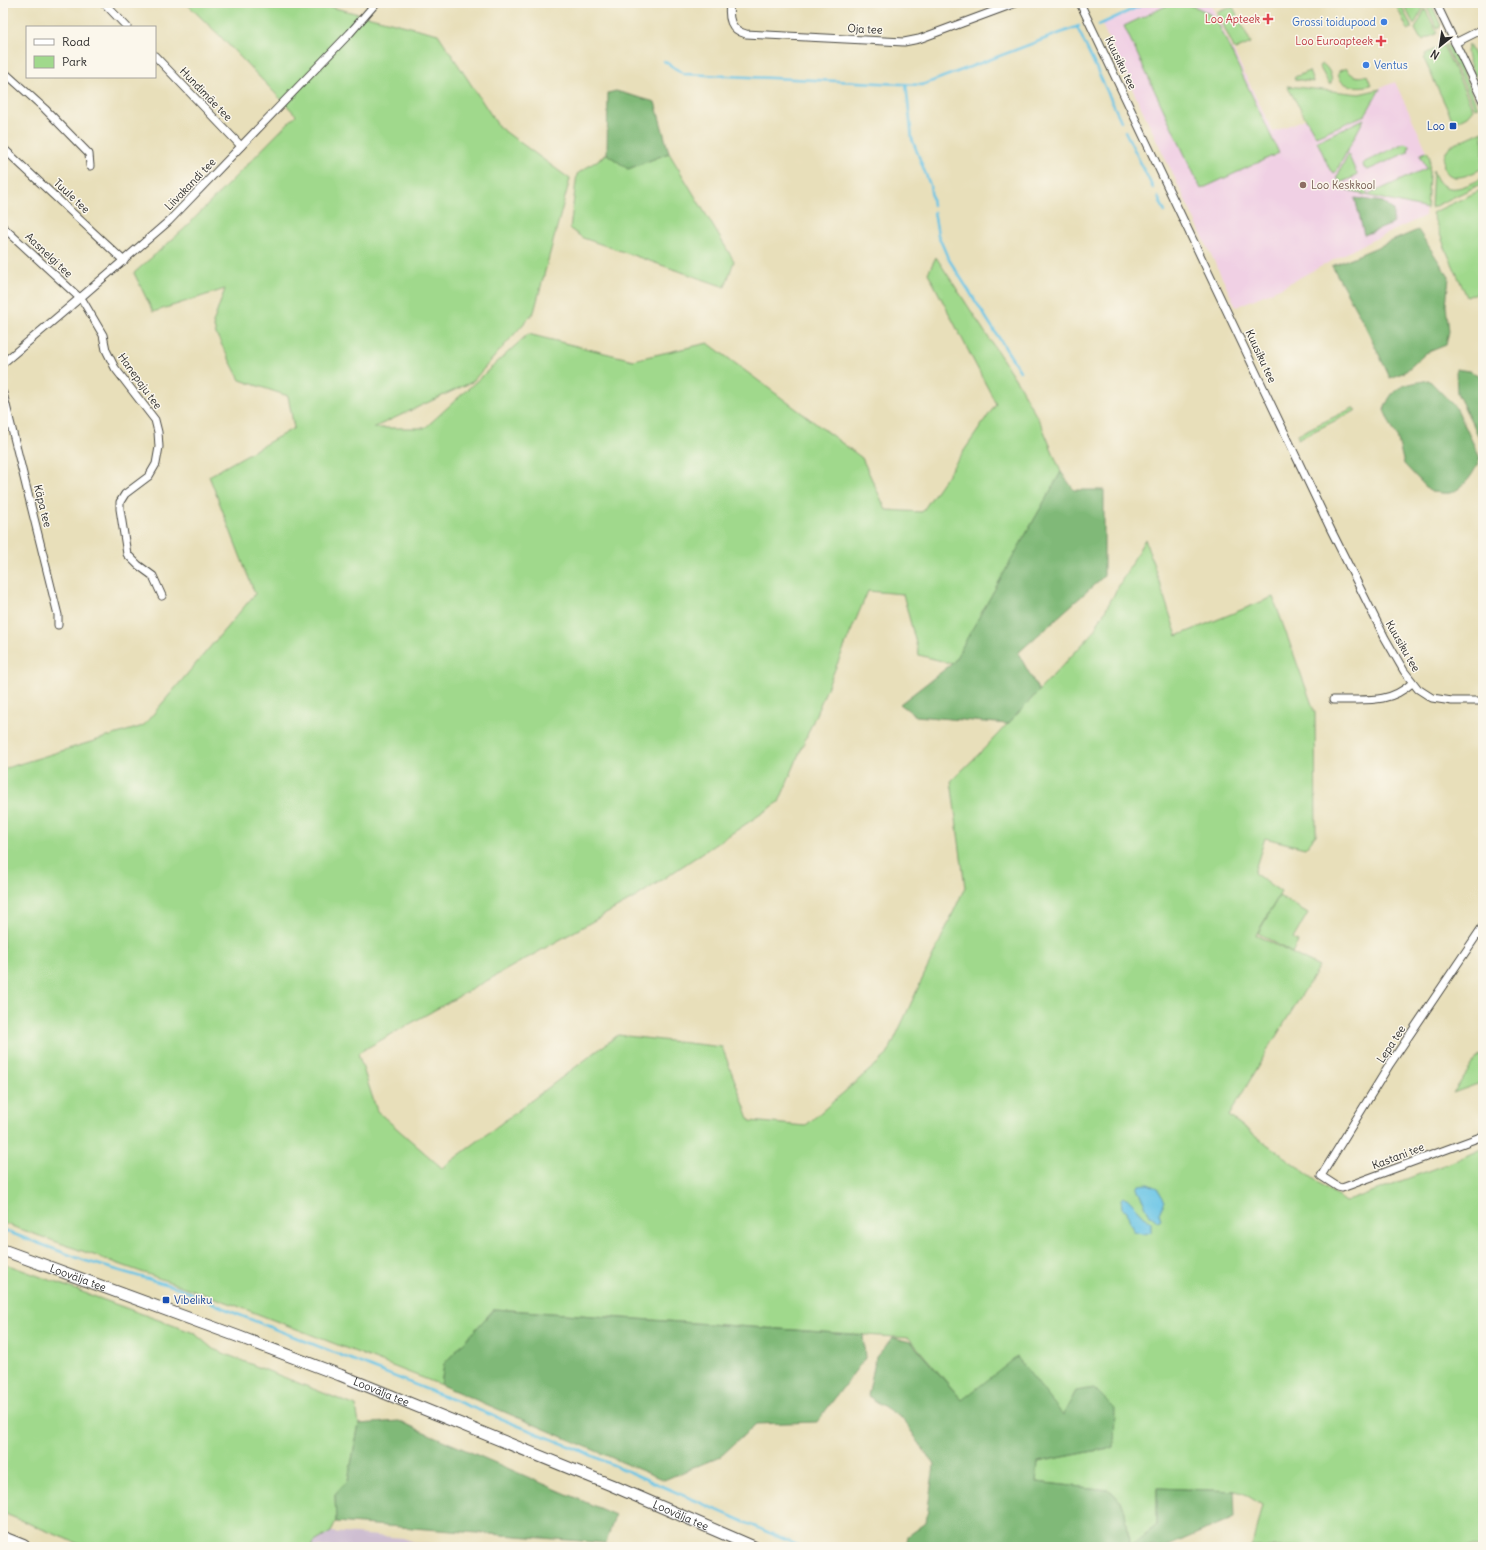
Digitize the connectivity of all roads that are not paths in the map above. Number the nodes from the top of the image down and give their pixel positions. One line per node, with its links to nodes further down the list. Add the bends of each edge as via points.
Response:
1 (104, 3): 7 (street)
2 (376, 3): 13 (street, Liivakandi tee)
3 (730, 3): 4 (street, Oja tee, via 730,21 735,29 746,34 904,42)
4 (1016, 3)
5 (1080, 3): 23 (street, Kuusiku tee, via 1331,530 1385,638)
6 (1436, 3): 9 (street)
7 (126, 26)
8 (1483, 29): 9 (street)
9 (1455, 43): 12 (street)
10 (156, 57): 13 (street, Hundimäe tee)
11 (3, 70): 15 (street, via 89,154)
12 (1483, 102)
13 (241, 146): 17 (street, Liivakandi tee, via 169,222)
14 (3, 148): 17 (street, Tuule tee)
15 (90, 166)
16 (3, 227): 18 (street, Aasnelgi tee)
17 (124, 261): 18 (street, Liivakandi tee)
18 (80, 298): 19 (street, Liivakandi tee); 21 (street, Hanepaju tee, via 103,335 106,350 115,368 155,420 159,447 156,464 148,476 125,494 120,502 120,508 127,554 153,576)
19 (3, 363)
20 (3, 393): 22 (street, Käpa tee, via 58,615)
21 (162, 596)
22 (58, 625)
23 (1412, 683): 24 (street, via 1403,691 1385,698); 25 (street, Kuusiku tee, via 1424,693 1442,700)
24 (1333, 700)
25 (1483, 701)
26 (1483, 926): 28 (street, Lepa tee, via 1390,1064)
27 (1483, 1136): 28 (street, Kastani tee, via 1342,1188)
28 (1321, 1176)
29 (3, 1250): 32 (street, Loovälja tee, via 340,1375 611,1484)
30 (3, 1539): 31 (highway)
31 (23, 1547)
32 (754, 1547)

